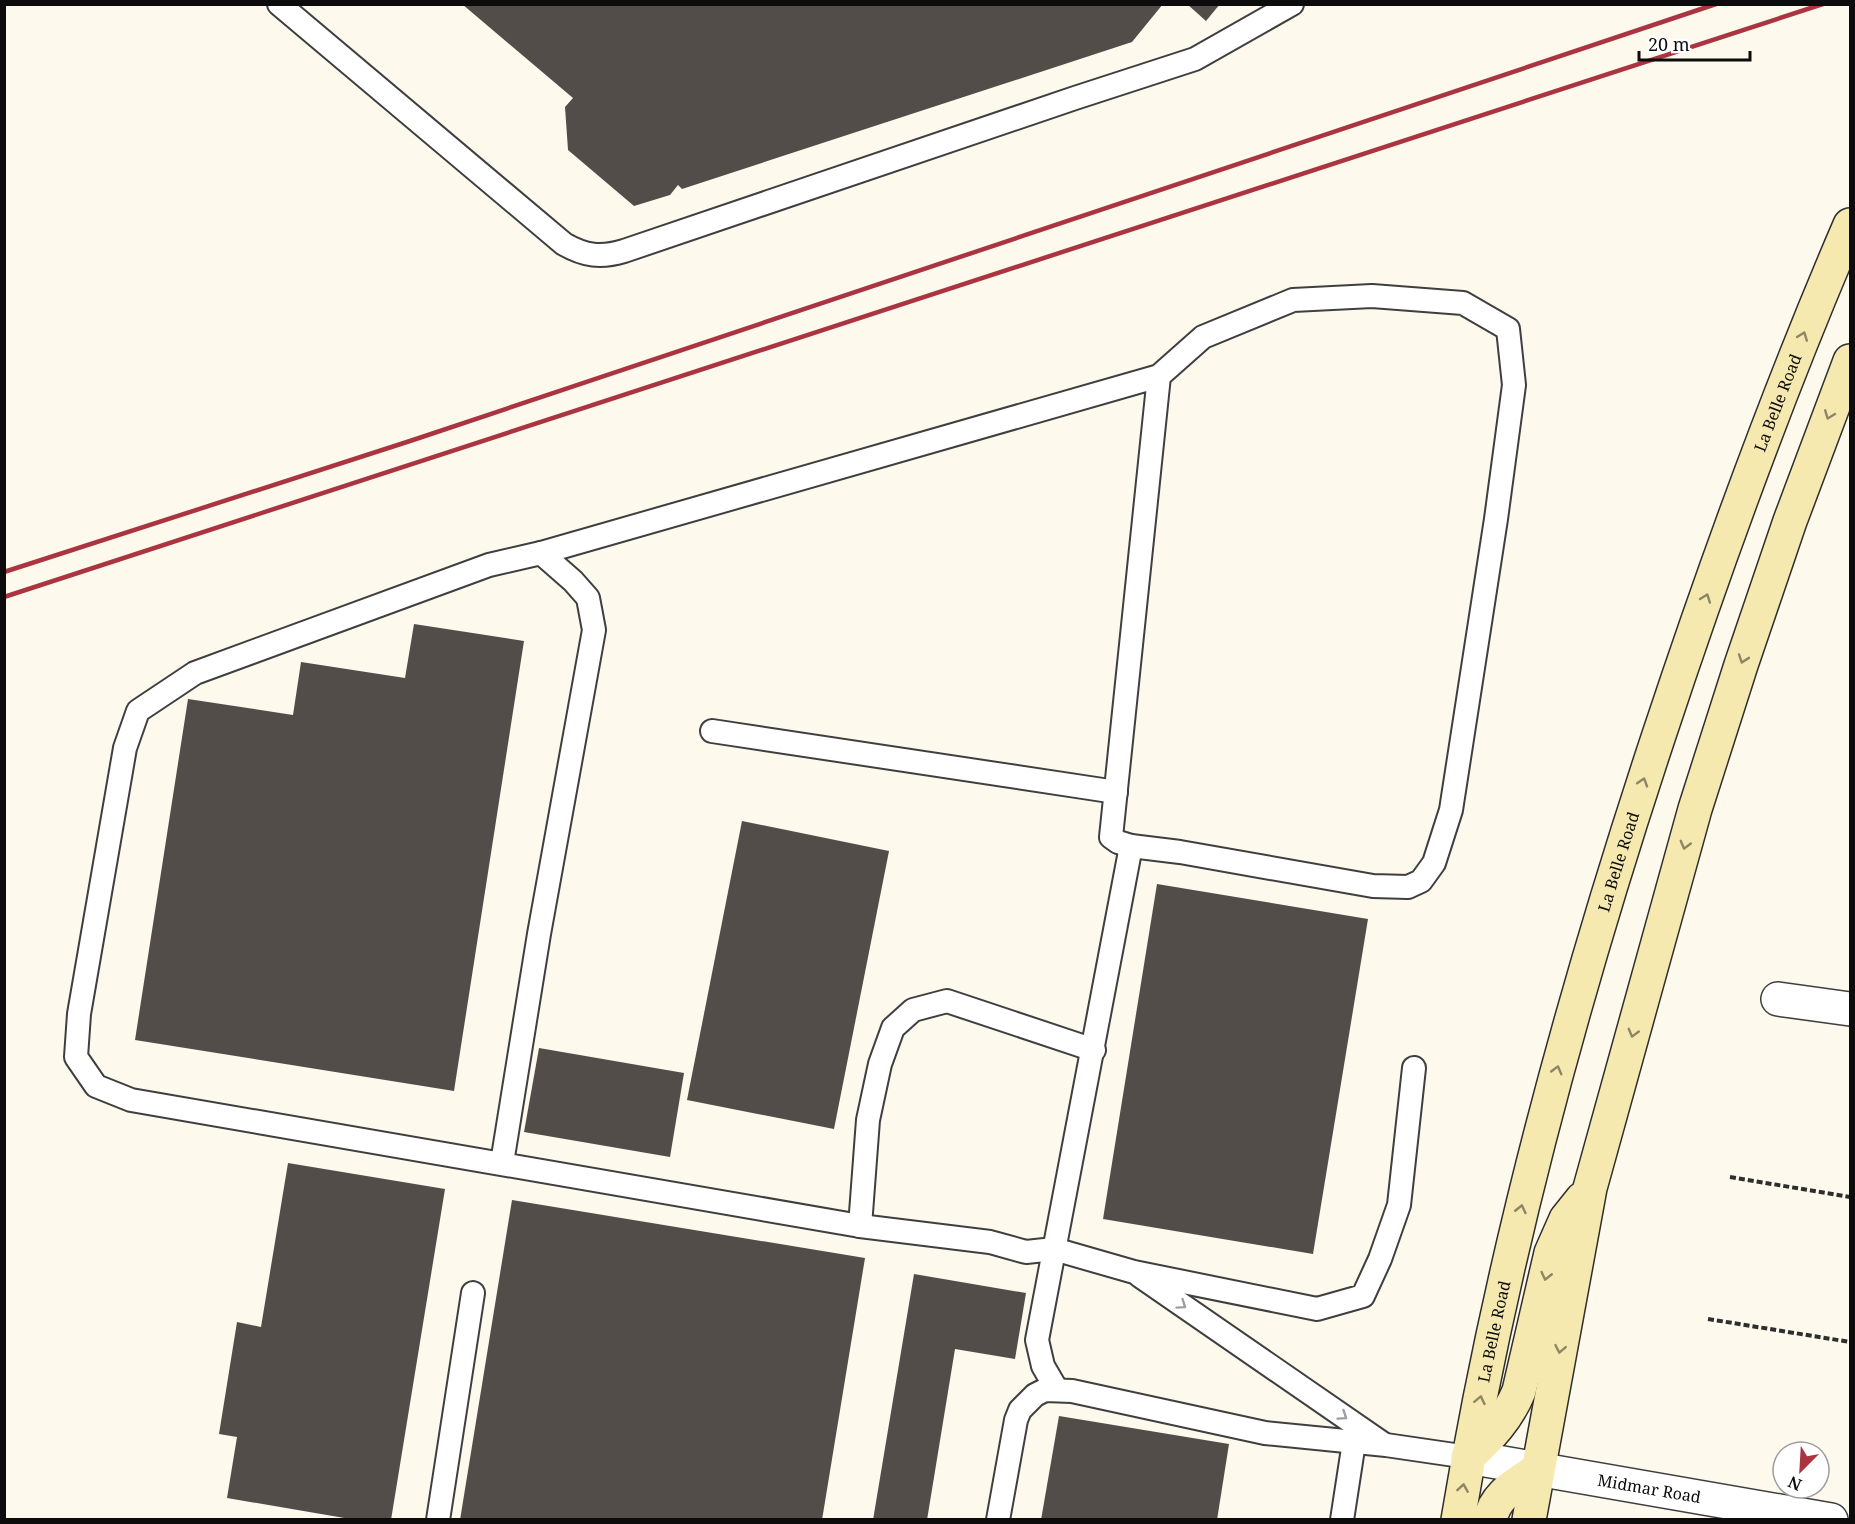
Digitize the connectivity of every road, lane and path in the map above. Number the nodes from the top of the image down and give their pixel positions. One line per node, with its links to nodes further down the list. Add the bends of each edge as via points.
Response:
1 (279, 4): 2 (lane, via 564,244 579,253 597,256 624,251 1195,60)
2 (1292, 4)
3 (1851, 225): 27 (main road, La Belle Road, one-way to 3, via 1524,1199 1614,871 1739,504 1813,311)
4 (1851, 361): 16 (main road, one-way to 16, via 1790,521 1702,787)
5 (1159, 376): 6 (lane); 8 (lane); 9 (lane, via 1203,338 1293,300 1372,296 1463,303 1508,329 1514,385 1451,810 1434,863 1421,881 1408,887 1373,886)
6 (541, 553): 14 (lane, via 588,598 594,630); 14 (lane, via 489,565 195,673 138,711 123,759 79,1014 76,1057 96,1086 131,1100)
7 (712, 730): 8 (lane)
8 (1116, 792): 9 (lane, via 1112,837)
9 (1131, 846): 12 (lane)
10 (1778, 999): 11 (street)
11 (1851, 1010)
12 (1094, 1050): 18 (lane, via 947,1001 913,1010 893,1028 880,1064 868,1120); 19 (lane)
13 (1414, 1068): 20 (lane, via 1399,1205 1363,1296 1317,1309)
14 (502, 1163): 18 (lane)
15 (1730, 1177): 17 (path)
16 (1590, 1188): 27 (main road, one-way to 27, via 1566,1219 1551,1253 1512,1408); 28 (main road, one-way to 28)
17 (1851, 1197)
18 (860, 1226): 19 (lane, via 990,1242 1026,1252)
19 (1054, 1249): 20 (lane); 24 (lane, via 1037,1340 1043,1366)
20 (1134, 1272): 26 (lane, one-way to 26)
21 (473, 1293): 29 (lane)
22 (1708, 1319): 23 (path)
23 (1851, 1342)
24 (1057, 1390): 25 (lane, via 1265,1433); 30 (lane, via 1044,1390 1020,1410)
25 (1354, 1442): 26 (lane); 31 (lane)
26 (1386, 1445): 27 (lane)
27 (1468, 1457): 28 (street, Midmar Road); 32 (main road, La Belle Road, one-way to 27)
28 (1537, 1470): 33 (main road, via 1506,1491 1497,1501); 34 (main road); 35 (street, Midmar Road)
29 (438, 1520)
30 (998, 1520)
31 (1342, 1520)
32 (1458, 1520)
33 (1490, 1520)
34 (1529, 1520)
35 (1831, 1520)

